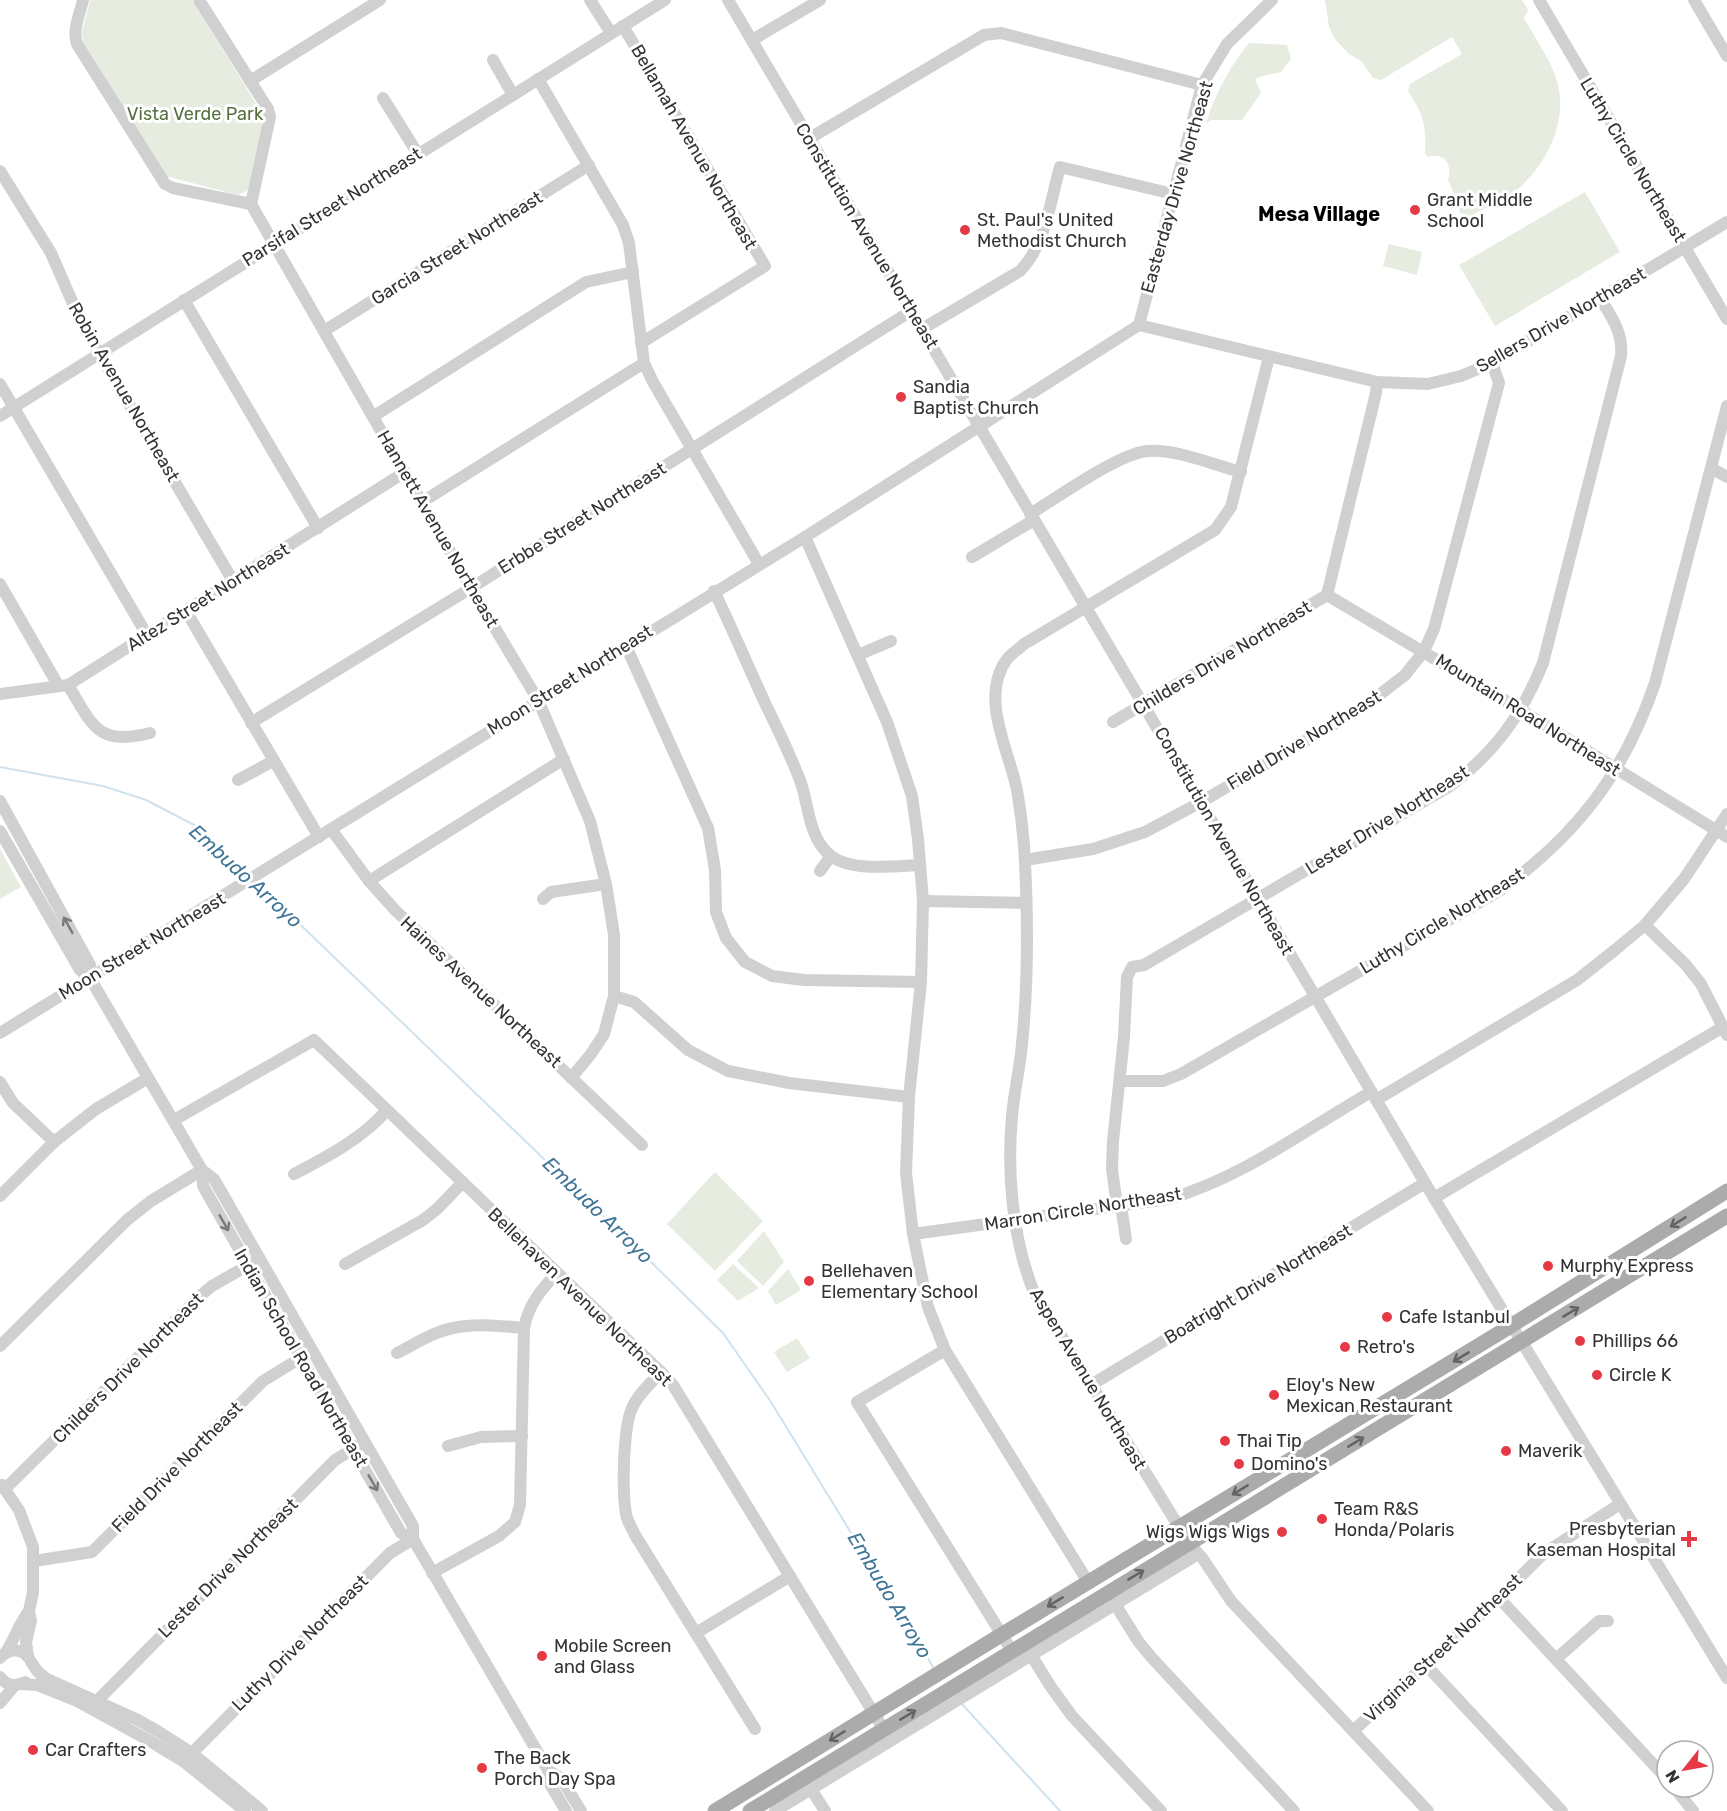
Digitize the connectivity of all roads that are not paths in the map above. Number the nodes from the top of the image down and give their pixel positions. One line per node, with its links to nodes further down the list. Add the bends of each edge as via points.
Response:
1 (84, 0): 26 (street, via 75,30 77,44 165,184)
2 (199, 0): 17 (street)
3 (380, 0): 17 (street)
4 (590, 0): 12 (street, Bellamah Avenue Northeast)
5 (665, 0): 11 (street, Parsifal Street Northeast)
6 (728, 0): 13 (street, Constitution Avenue Northeast)
7 (820, 0): 13 (street)
8 (1272, 0): 18 (street, Easterday Drive Northeast, via 1227,44)
9 (1539, 0): 29 (street, Luthy Circle Northeast)
10 (1699, 2): 14 (street)
11 (623, 26): 12 (street, Parsifal Street Northeast); 38 (street, Bellamah Avenue Northeast, via 765,267)
12 (611, 33): 16 (street, Parsifal Street Northeast)
13 (752, 40): 21 (street, Constitution Avenue Northeast)
14 (1727, 56)
15 (493, 60): 19 (street)
16 (538, 80): 19 (street, Parsifal Street Northeast); 23 (street)
17 (250, 81): 26 (street, via 270,117)
18 (1202, 85): 21 (street, via 993,32); 25 (street, Easterday Drive Northeast)
19 (513, 95): 22 (street, Parsifal Street Northeast)
20 (383, 98): 22 (street)
21 (810, 138): 33 (street, Constitution Avenue Northeast)
22 (418, 154): 28 (street, Parsifal Street Northeast)
23 (589, 165): 30 (street, via 623,225); 37 (street, Garcia Street Northeast)
24 (0, 171): 39 (street, Robin Avenue Northeast, via 51,253)
25 (1173, 194): 35 (street, Easterday Drive Northeast); 36 (street, via 1060,167 1031,260 1020,271)
26 (251, 204): 28 (street, Hannett Avenue Northeast)
27 (1727, 222): 29 (street, Sellers Drive Northeast)
28 (274, 244): 32 (street, Parsifal Street Northeast); 37 (street, Hannett Avenue Northeast)
29 (1684, 248): 31 (street, Sellers Drive Northeast); 34 (street, Luthy Circle Northeast)
30 (633, 272): 38 (street); 48 (street, via 586,282)
31 (1600, 298): 42 (street, Sellers Drive Northeast); 77 (street, Lester Drive Northeast, via 1617,326 1621,356 1543,663)
32 (184, 300): 39 (street, Parsifal Street Northeast); 57 (street)
33 (911, 311): 36 (street, Constitution Avenue Northeast); 50 (street, Erbbe Street Northeast)
34 (1727, 320)
35 (1139, 326): 40 (street, Sellers Drive Northeast); 49 (street, Moon Street Northeast)
36 (922, 329): 49 (street, Constitution Avenue Northeast)
37 (324, 331): 48 (street, Hannett Avenue Northeast)
38 (641, 343): 41 (street)
39 (99, 353): 46 (street, Parsifal Street Northeast); 61 (street, Robin Avenue Northeast)
40 (1269, 357): 43 (street, Sellers Drive Northeast); 53 (street, Aspen Avenue Northeast)
41 (644, 363): 50 (street); 55 (street)
42 (1492, 363): 43 (street, Sellers Drive Northeast, via 1428,384); 71 (street, Field Drive Northeast, via 1499,382 1441,606)
43 (1377, 382): 65 (street, Childers Drive Northeast)
44 (0, 384): 46 (street)
45 (1727, 406): 51 (street, Luthy Circle Northeast)
46 (14, 407): 47 (street, Parsifal Street Northeast); 68 (street)
47 (0, 416)
48 (374, 416): 52 (street, Hannett Avenue Northeast)
49 (979, 426): 56 (street, Constitution Avenue Northeast); 58 (street, Moon Street Northeast)
50 (692, 449): 60 (street); 63 (street, Erbbe Street Northeast)
51 (1712, 468): 54 (street); 83 (street, Luthy Circle Northeast, via 1655,683 1644,717)
52 (405, 472): 55 (street, Hannett Avenue Northeast); 57 (street, Altez Street Northeast)
53 (1241, 472): 56 (street, via 1174,454 1149,451 1128,455); 66 (street, Aspen Avenue Northeast, via 1232,507 1215,530)
54 (1727, 477)
55 (422, 502): 63 (street, Hannett Avenue Northeast)
56 (1032, 517): 59 (street); 66 (street, Constitution Avenue Northeast)
57 (318, 528): 61 (street, Altez Street Northeast)
58 (805, 537): 60 (street, Moon Street Northeast); 72 (street)
59 (972, 557)
60 (759, 564): 64 (street, Moon Street Northeast)
61 (233, 581): 67 (street, Altez Street Northeast)
62 (0, 584): 73 (street)
63 (471, 588): 75 (street, Hannett Avenue Northeast); 79 (street, Erbbe Street Northeast)
64 (714, 591): 70 (street, Moon Street Northeast); 92 (street, via 785,742 818,841)
65 (1327, 595): 71 (street, Mountain Road Northeast); 76 (street, Childers Drive Northeast)
66 (1086, 607): 76 (street, Constitution Avenue Northeast); 93 (street, Aspen Avenue Northeast, via 1024,644 1007,659 997,681 995,706 1017,790)
67 (186, 611): 68 (street, Altez Street Northeast); 79 (street)
68 (147, 635): 73 (street, Altez Street Northeast)
69 (891, 641): 72 (street)
70 (626, 646): 75 (street, Moon Street Northeast); 104 (street, via 708,828 716,912 726,938 745,962 772,976 804,980)
71 (1424, 651): 77 (street, Mountain Road Northeast); 86 (street, Field Drive Northeast, via 1405,675 1374,700)
72 (858, 655): 94 (street, via 887,722 912,796)
73 (63, 685): 74 (street, Altez Street Northeast); 80 (street, via 93,726 104,734 130,738)
74 (0, 694)
75 (538, 700): 81 (street, Hannett Avenue Northeast); 88 (street, Moon Street Northeast)
76 (1143, 705): 78 (street, Childers Drive Northeast); 86 (street, Constitution Avenue Northeast)
77 (1521, 710): 83 (street, Mountain Road Northeast); 99 (street, Lester Drive Northeast, via 1483,758 1450,786)
78 (1113, 722)
79 (251, 723): 82 (street)
80 (150, 733)
81 (564, 759): 96 (street); 97 (street, Hannett Avenue Northeast, via 590,821)
82 (273, 761): 84 (street); 91 (street)
83 (1616, 769): 90 (street, Mountain Road Northeast); 106 (street, Luthy Circle Northeast, via 1582,818 1519,876)
84 (238, 780)
85 (0, 801): 103 (street, Indian School Road Northeast, one-way to 85, via 90,965)
86 (1201, 802): 93 (street, Field Drive Northeast, via 1145,832 1093,849); 99 (street, Constitution Avenue Northeast)
87 (1727, 814): 90 (street, Marron Circle Northeast)
88 (331, 830): 91 (street, Moon Street Northeast); 96 (street, Haines Avenue Northeast)
89 (0, 831): 103 (street, Indian School Road Northeast, via 80,970)
90 (1722, 834): 102 (street, Marron Circle Northeast)
91 (319, 837): 103 (street, Moon Street Northeast)
92 (831, 856): 94 (street, via 848,864); 95 (street)
93 (1025, 860): 101 (street, Aspen Avenue Northeast)
94 (920, 865): 100 (street)
95 (820, 871)
96 (369, 881): 110 (street, Haines Avenue Northeast)
97 (606, 884): 98 (street, via 551,892); 105 (street, Hannett Avenue Northeast, via 614,935)
98 (543, 899)
99 (1258, 900): 106 (street, Constitution Avenue Northeast); 111 (street, Lester Drive Northeast, via 1144,965 1132,967 1127,977)
100 (922, 901): 101 (street); 104 (street)
101 (1026, 903): 128 (street, Aspen Avenue Northeast, via 1022,1045 1009,1153)
102 (1645, 925): 107 (street, via 1701,984); 113 (street, Marron Circle Northeast, via 1577,980)
103 (90, 978): 108 (street, Moon Street Northeast); 109 (street, Indian School Road Northeast)
104 (921, 982): 114 (street)
105 (614, 996): 110 (street, Hannett Avenue Northeast, via 604,1034); 114 (street, via 634,1002 688,1050 728,1071 789,1083)
106 (1315, 997): 111 (street, Luthy Circle Northeast, via 1181,1074 1163,1081); 113 (street, Constitution Avenue Northeast)
107 (1725, 1031): 125 (street)
108 (0, 1033)
109 (148, 1078): 116 (street, Indian School Road Northeast); 117 (street, via 96,1109)
110 (572, 1078): 118 (street, Haines Avenue Northeast)
111 (1121, 1081): 126 (street, Lester Drive Northeast, via 1112,1169)
112 (0, 1082): 117 (street, via 13,1103)
113 (1374, 1096): 122 (street, Constitution Avenue Northeast); 126 (street, Marron Circle Northeast, via 1229,1176 1168,1199)
114 (909, 1097): 129 (street, via 906,1173)
115 (387, 1110): 116 (street, Bellehaven Avenue Northeast, via 314,1040); 120 (street, via 358,1137); 121 (street, Bellehaven Avenue Northeast)
116 (174, 1120): 119 (street, Indian School Road Northeast)
117 (54, 1142): 124 (street)
118 (642, 1145)
119 (202, 1170): 131 (street, Indian School Road Northeast, via 203,1186); 137 (street, via 127,1220)
120 (294, 1174)
121 (463, 1182): 132 (street, via 423,1220); 133 (street, Bellehaven Avenue Northeast)
122 (1425, 1183): 125 (street, Constitution Avenue Northeast); 143 (street, Boatright Drive Northeast)
123 (1727, 1191): 134 (main road, one-way to 134)
124 (0, 1196)
125 (1434, 1198): 134 (street, Constitution Avenue Northeast)
126 (1119, 1206): 128 (street, Marron Circle Northeast); 130 (street, Lester Drive Northeast)
127 (1727, 1216): 136 (main road, one-way to 127)
128 (1016, 1219): 129 (street, Marron Circle Northeast); 143 (street, Aspen Avenue Northeast, via 1024,1267 1033,1290)
129 (913, 1234): 139 (street, via 928,1307)
130 (1126, 1239)
131 (254, 1262): 138 (street, Indian School Road Northeast); 141 (street, Indian School Road Northeast); 148 (street, Childers Drive Northeast, via 212,1286 183,1311)
132 (345, 1264)
133 (556, 1274): 135 (street, via 535,1296); 142 (street, Bellehaven Avenue Northeast)
134 (1511, 1326): 136 (street, Constitution Avenue Northeast); 150 (main road, one-way to 150)
135 (524, 1328): 140 (street, via 452,1328); 144 (street)
136 (1521, 1342): 149 (street, Constitution Avenue Northeast); 152 (main road, one-way to 136)
137 (0, 1346)
138 (312, 1350): 141 (street, Field Drive Northeast); 145 (street, Indian School Road Northeast)
139 (945, 1350): 156 (street); 162 (street, via 857,1402)
140 (397, 1353)
141 (301, 1358): 147 (street, Indian School Road Northeast); 153 (street, Field Drive Northeast, via 263,1381 92,1552)
142 (661, 1372): 155 (street, Bellehaven Avenue Northeast, via 682,1399); 161 (street, via 640,1395 628,1422 626,1516)
143 (1090, 1385): 150 (street, Aspen Avenue Northeast)
144 (522, 1436): 146 (street, via 481,1437); 154 (street, via 520,1505 515,1522 499,1536)
145 (365, 1442): 147 (street, Lester Drive Northeast); 151 (street, Indian School Road Northeast, via 413,1526)
146 (448, 1446)
147 (353, 1449): 151 (street, Indian School Road Northeast, one-way to 151, via 401,1533); 173 (street, Lester Drive Northeast, via 335,1460)
148 (3, 1486): 153 (street, via 19,1510)
149 (1620, 1504): 157 (street, Virginia Street Northeast, via 1543,1554); 170 (street, Constitution Avenue Northeast)
150 (1179, 1527): 152 (street, Aspen Avenue Northeast); 156 (main road)
151 (413, 1539): 154 (street, Indian School Road Northeast); 183 (street, Luthy Drive Northeast, via 390,1553)
152 (1193, 1548): 158 (street); 163 (main road, one-way to 152); 180 (street, Aspen Avenue Northeast, via 1231,1601)
153 (34, 1561): 159 (street)
154 (432, 1573): 185 (street, Indian School Road Northeast)
155 (790, 1576): 161 (street); 176 (street, Bellehaven Avenue Northeast)
156 (1088, 1582): 162 (main road, one-way to 162)
157 (1499, 1598): 167 (street); 168 (street, Virginia Street Northeast)
158 (1115, 1604): 165 (street); 198 (street, via 1152,1658)
159 (29, 1611): 164 (street); 166 (street, via 26,1642)
160 (1608, 1621): 167 (street, via 1599,1621)
161 (696, 1633): 178 (street)
162 (1001, 1635): 163 (street); 176 (main road)
163 (1012, 1651): 172 (main road)
164 (3, 1654): 166 (street, via 20,1651)
165 (1031, 1655): 172 (street); 197 (street, via 1072,1716)
166 (30, 1659): 171 (street, via 31,1673); 173 (street, via 47,1679)
167 (1556, 1659): 184 (street)
168 (1426, 1665): 180 (street, Virginia Street Northeast); 200 (street)
169 (0, 1677): 171 (street)
170 (1727, 1678)
171 (17, 1685): 174 (street); 177 (street, via 37,1685)
172 (965, 1688): 175 (main road)
173 (97, 1701): 181 (street)
174 (0, 1703)
175 (937, 1705): 179 (main road, one-way to 175); 186 (street)
176 (873, 1713): 179 (street, Bellehaven Avenue Northeast); 193 (main road, one-way to 193)
177 (106, 1718): 181 (street, via 114,1716 149,1732); 182 (street)
178 (755, 1729)
179 (884, 1730): 194 (main road)
180 (1353, 1731): 199 (street, Aspen Avenue Northeast)
181 (159, 1732): 183 (street)
182 (162, 1748): 187 (street, via 171,1747 225,1787); 189 (street)
183 (192, 1753): 187 (street)
184 (1655, 1766)
185 (548, 1770): 191 (street, Indian School Road Northeast, via 550,1784); 192 (street, Indian School Road Northeast, via 561,1778)
186 (811, 1789): 195 (street); 196 (street)
187 (236, 1790): 190 (street)
188 (1684, 1799): 201 (street)
189 (245, 1811)
190 (262, 1811)
191 (566, 1811)
192 (581, 1811)
193 (715, 1811)
194 (750, 1811)
195 (775, 1811)
196 (825, 1811)
197 (1161, 1811)
198 (1294, 1811)
199 (1428, 1811)
200 (1562, 1811)
201 (1693, 1811)

